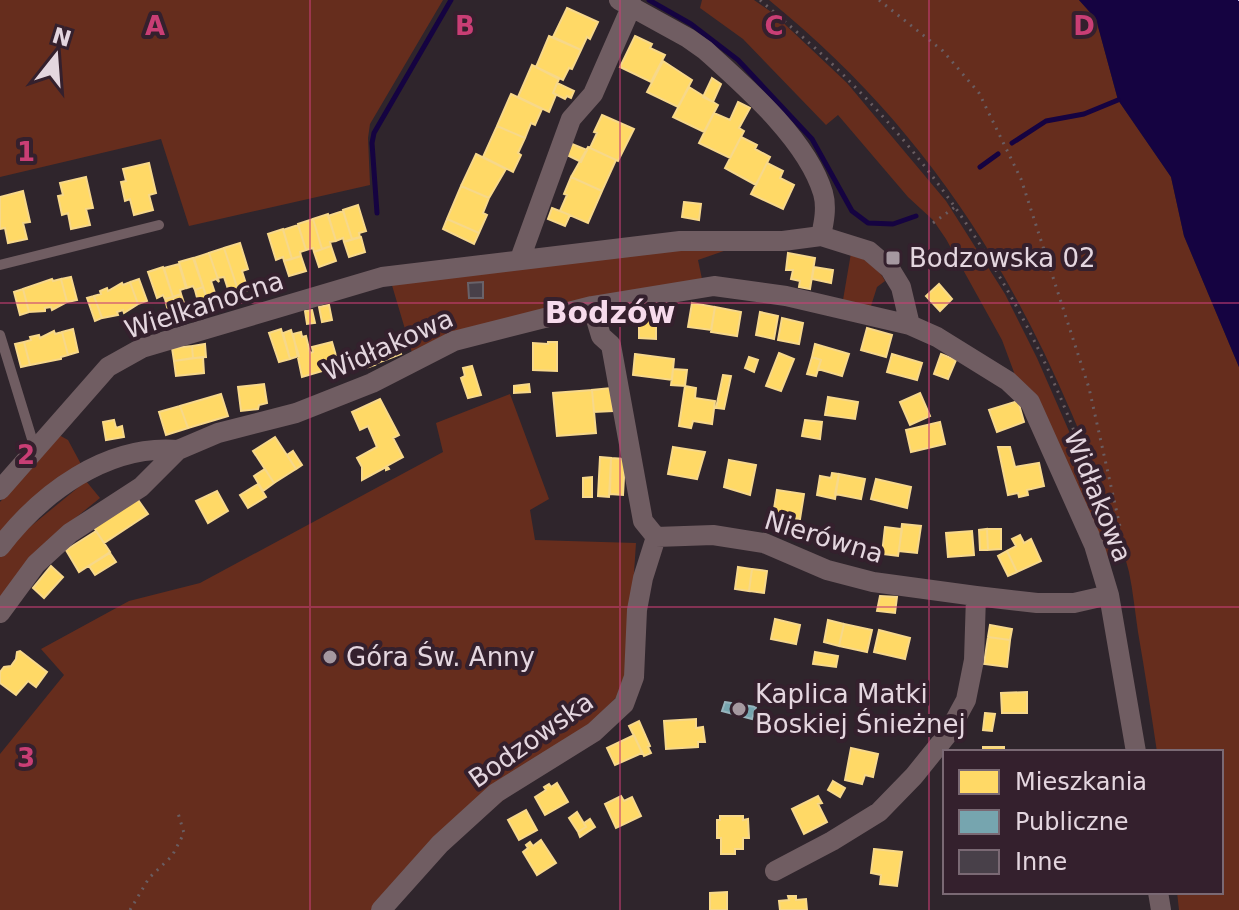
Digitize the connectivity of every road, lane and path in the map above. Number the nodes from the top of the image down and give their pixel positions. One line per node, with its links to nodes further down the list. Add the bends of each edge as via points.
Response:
1 (760, 0): 4 (path, via 857,88)
2 (879, 0): 19 (path, via 943,51 979,93 1021,179 1089,388 1121,531 1115,555)
3 (625, 3): 7 (street, via 705,50 798,143 824,195); 8 (street, via 593,94 571,119)
4 (955, 207): 5 (path); 17 (path, via 1049,368 1087,460)
5 (933, 223)
6 (159, 225): 9 (lane)
7 (821, 236): 8 (street, Widłakowa, via 680,241); 12 (street, Widłakowa, via 869,251 890,269 901,287)
8 (520, 259): 10 (street, Widłakowa)
9 (0, 265)
10 (382, 277): 15 (street, Wielkanocna, via 142,348 108,367)
11 (592, 306): 12 (street, Widłakowa, via 714,286 786,296); 14 (street, Widłakowa, via 454,341 372,383); 18 (street, via 601,336 611,345 643,521)
12 (910, 325): 21 (street, Widłakowa, via 1008,381 1030,402 1094,545)
13 (0, 335): 15 (lane)
14 (178, 450): 20 (street, via 137,452 95,466 40,504); 23 (street, Widłakowa, via 141,487 70,533 36,564)
15 (36, 452): 16 (street, Wielkanocna)
16 (0, 490)
17 (1107, 528)
18 (656, 537): 22 (street, Nierówna, via 713,535 764,543 827,570 873,582); 28 (street, Bodzowska, via 643,578 634,677 624,704 594,732 496,793 440,844)
19 (1111, 541)
20 (0, 547)
21 (1109, 595): 22 (street, Nierówna, via 1074,603); 24 (street, Widłakowa)
22 (976, 596): 26 (street, via 974,660 966,700 947,735 879,812)
23 (0, 613)
24 (1136, 750)
25 (178, 813): 27 (path, via 184,833)
26 (775, 871)
27 (130, 910)
28 (381, 910)

